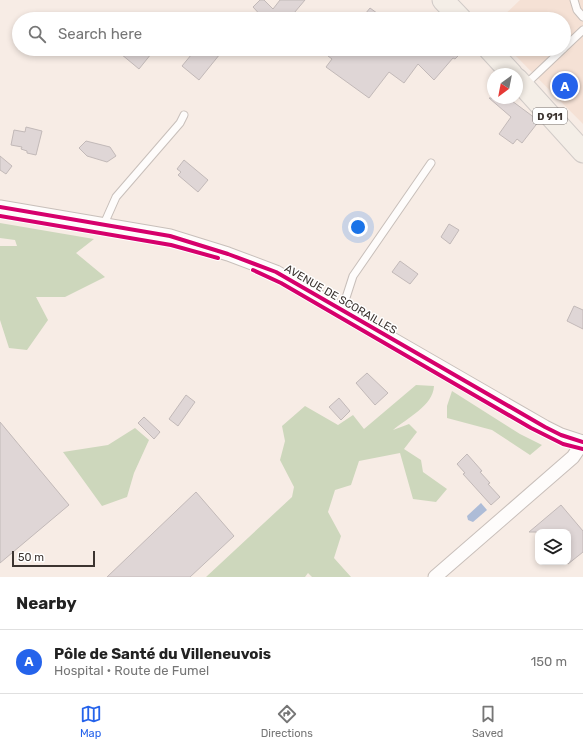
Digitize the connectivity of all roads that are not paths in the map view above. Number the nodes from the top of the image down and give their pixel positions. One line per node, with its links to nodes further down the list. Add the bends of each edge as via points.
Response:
1 (443, 0): 3 (main road)
2 (574, 0): 4 (lane, via 577,10)
3 (454, 12)
4 (583, 17)
5 (583, 30): 6 (lane)
6 (571, 41)
7 (496, 56): 9 (main road, D 911)
8 (552, 56): 10 (lane)
9 (507, 68)
10 (523, 77)
11 (523, 86): 13 (main road, D 911)
12 (184, 115): 16 (lane, via 180,123 116,197)
13 (583, 152)
14 (431, 163): 17 (lane, via 353,276)
15 (0, 207): 16 (street, AVENUE DE SCORAILLES)
16 (104, 224): 17 (street, AVENUE DE SCORAILLES, via 170,236 228,254 276,272)
17 (342, 310): 18 (street, AVENUE DE SCORAILLES, via 545,427)
18 (583, 442): 19 (street, via 573,457)
19 (436, 577)

